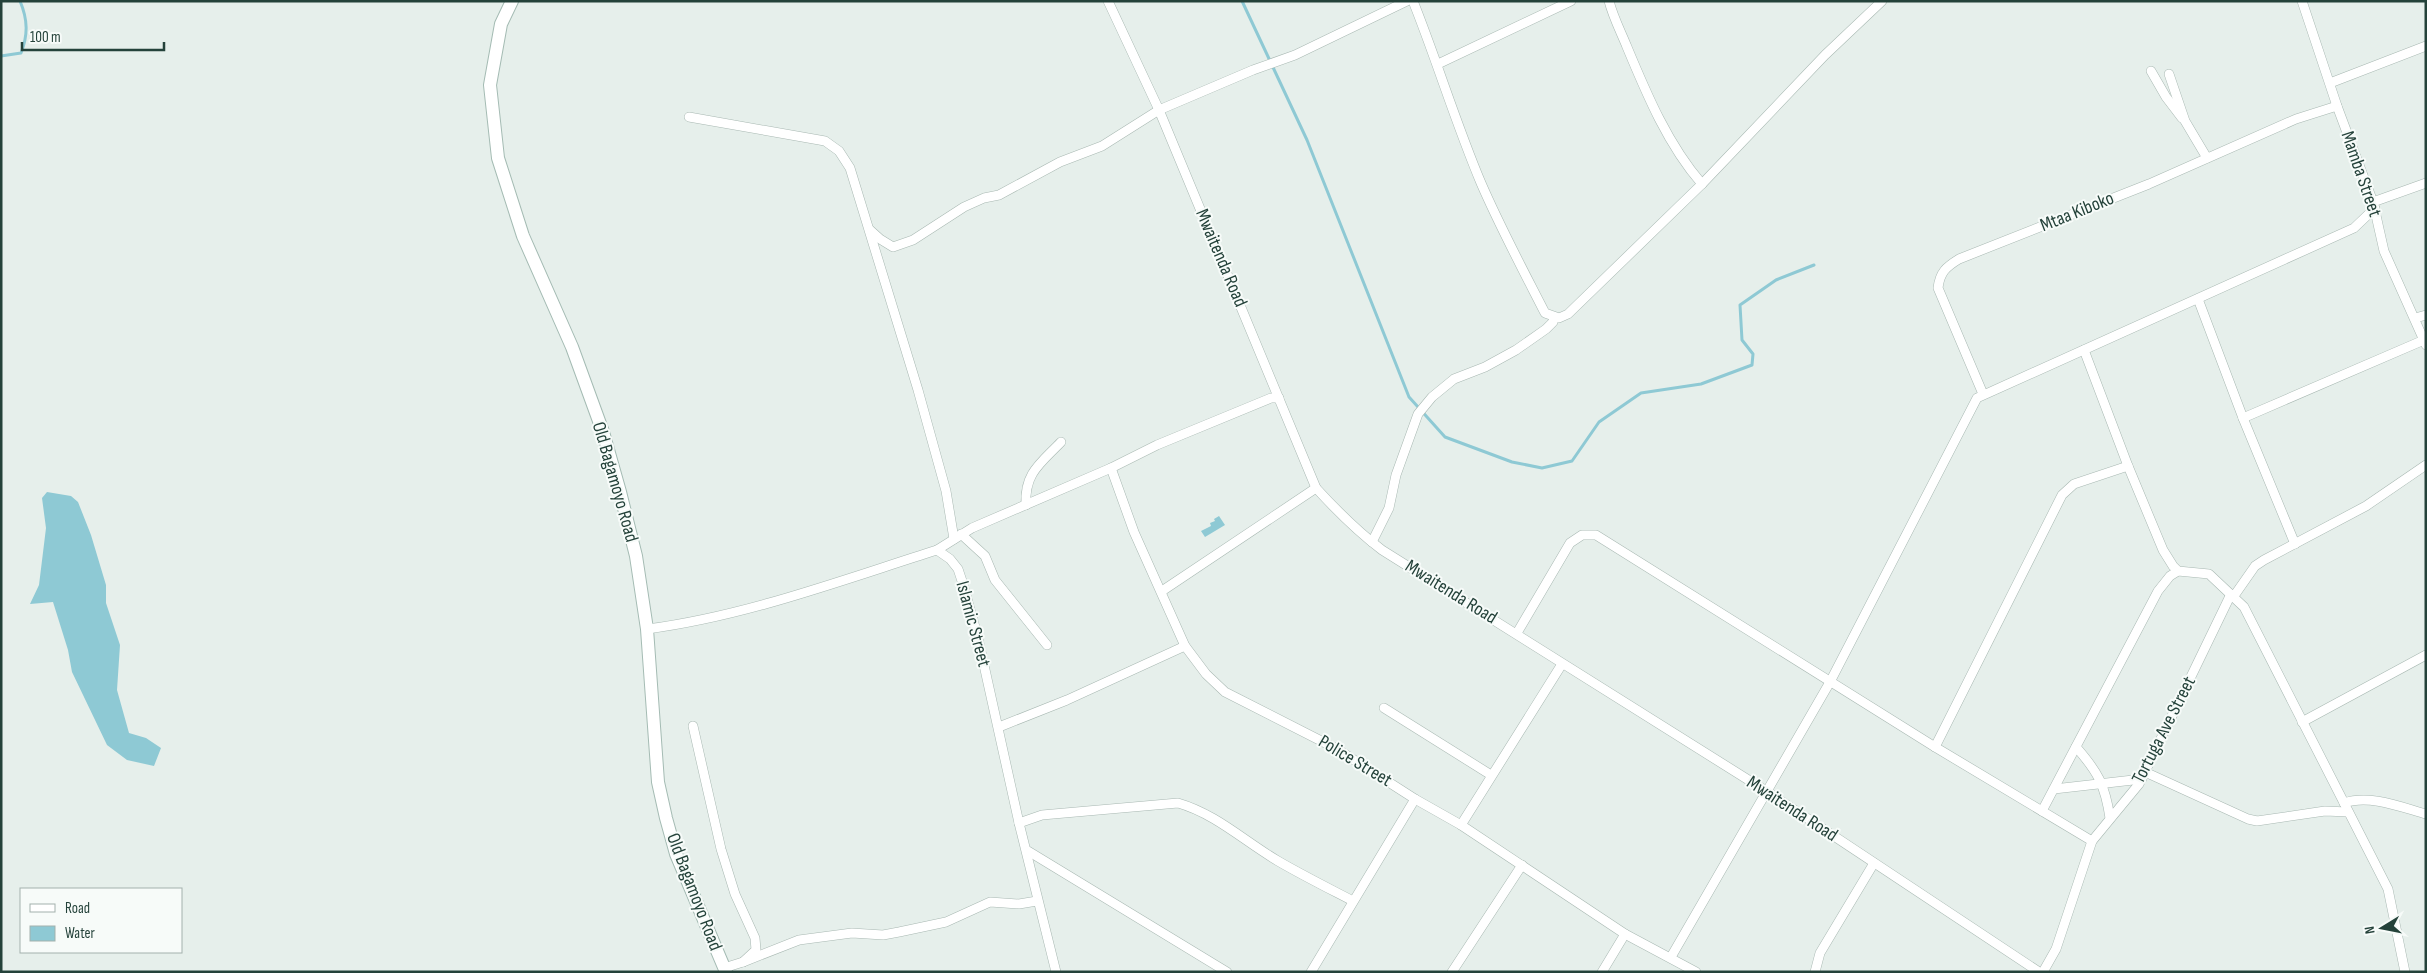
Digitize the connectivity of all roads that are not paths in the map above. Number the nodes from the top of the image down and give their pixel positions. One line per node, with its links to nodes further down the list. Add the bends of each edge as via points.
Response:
1 (512, 1): 45 (street, Old Bagamoyo Road, via 502,24 490,84 498,158 523,236 572,347 602,432 636,556)
2 (1108, 1): 15 (street, Mwaitenda Road)
3 (1407, 1): 15 (street, via 1295,55)
4 (1413, 1): 10 (street)
5 (1572, 1): 10 (street)
6 (1609, 1): 20 (street, via 1633,62 1668,134 1683,162)
7 (1882, 1): 20 (street, via 1825,55)
8 (2302, 1): 13 (street, Mamba Street)
9 (2426, 46): 13 (street)
10 (1438, 64): 25 (street, via 1453,113 1488,197 1545,313)
11 (2151, 71): 17 (street)
12 (2169, 74): 17 (street)
13 (2330, 83): 14 (street, Mamba Street)
14 (2336, 106): 18 (street, Mtaa Kiboko, via 2296,119); 21 (street, Mamba Street)
15 (1159, 110): 22 (street, via 1102,146 1060,162 999,195 964,207 913,240 893,247); 30 (street, Mwaitenda Road)
16 (689, 117): 22 (street, via 825,141 839,151 850,168)
17 (2185, 122): 18 (street)
18 (2208, 158): 29 (street, Mtaa Kiboko, via 1959,259 1944,269 1938,288)
19 (2426, 182): 21 (street)
20 (1702, 184): 25 (street, via 1568,314)
21 (2374, 205): 23 (street, via 2354,228); 26 (street, Mamba Street, via 2384,252)
22 (870, 230): 38 (street)
23 (2198, 299): 28 (street); 31 (street)
24 (2426, 315): 26 (street)
25 (1554, 317): 39 (street, via 1546,329 1516,350 1454,378 1418,414 1396,475 1389,508)
26 (2415, 318): 27 (street, Mamba Street)
27 (2425, 343): 31 (street)
28 (2084, 350): 29 (street); 34 (street)
29 (1983, 394): 51 (street, via 1972,404)
30 (1280, 398): 35 (street, via 1271,398 1187,432); 36 (street, Mwaitenda Road)
31 (2243, 418): 40 (street)
32 (1061, 442): 37 (street, via 1028,480)
33 (2426, 465): 40 (street, Tortuga Ave Street, via 2366,506)
34 (2128, 466): 42 (street, via 2163,550); 56 (street, via 2074,484 2062,495)
35 (1111, 468): 37 (street); 43 (street, Police Street, via 1134,532)
36 (1316, 488): 39 (street, Mwaitenda Road); 43 (street)
37 (1026, 505): 38 (street)
38 (958, 537): 41 (street); 47 (street, via 985,556 995,580)
39 (1372, 542): 46 (street, Mwaitenda Road)
40 (2295, 544): 44 (street, Tortuga Ave Street, via 2255,566)
41 (937, 550): 45 (street, via 714,618); 55 (street, Islamic Street, via 958,569)
42 (2178, 571): 44 (street, via 2204,572); 57 (street, via 2158,591)
43 (1162, 592): 48 (street, Police Street)
44 (2233, 595): 53 (street, via 2244,607); 59 (street, Tortuga Ave Street)
45 (647, 629): 80 (street, Old Bagamoyo Road, via 658,782 666,818 676,854)
46 (1517, 633): 50 (street, Mwaitenda Road); 51 (street, via 1570,543 1582,534 1591,534 1671,580)
47 (1048, 644)
48 (1185, 646): 55 (street); 63 (street, Police Street, via 1206,674 1225,692 1337,749)
49 (2426, 655): 53 (street)
50 (1562, 664): 58 (street); 62 (street, Mwaitenda Road)
51 (1830, 682): 56 (street); 62 (street)
52 (1384, 708): 58 (street)
53 (2302, 722): 64 (street)
54 (693, 726): 78 (street, via 721,849 735,894 754,938 756,950)
55 (999, 727): 68 (street, Islamic Street)
56 (1935, 747): 65 (street)
57 (2076, 747): 60 (street); 61 (street)
58 (1491, 775): 69 (street)
59 (2143, 776): 60 (street); 64 (street, via 2248,820); 67 (street, Tortuga Ave Street)
60 (2103, 783): 61 (street); 67 (street)
61 (2054, 789): 65 (street)
62 (1766, 791): 72 (street, Mwaitenda Road); 77 (street)
63 (1415, 799): 69 (street, Police Street); 75 (street)
64 (2346, 808): 66 (street, via 2354,800 2372,801); 88 (street, via 2388,889)
65 (2042, 811): 70 (street)
66 (2426, 814)
67 (2110, 818): 70 (street, Tortuga Ave Street)
68 (1019, 823): 71 (street, Islamic Street); 75 (street, via 1042,815 1178,803 1213,817 1278,861)
69 (1462, 825): 73 (street, Police Street)
70 (2092, 841): 87 (street, Tortuga Ave Street, via 2056,949)
71 (1028, 851): 74 (street, Islamic Street); 82 (street)
72 (1874, 863): 79 (street, via 1820,953); 87 (street, Mwaitenda Road)
73 (1522, 865): 76 (street, Police Street); 84 (street)
74 (1037, 901): 78 (street, via 1019,904 990,902 946,922 900,932 852,933 799,940); 81 (street, Islamic Street)
75 (1353, 901): 83 (street)
76 (1625, 934): 77 (street, Police Street); 85 (street)
77 (1671, 957): 86 (street, Police Street)
78 (743, 962): 80 (street)
79 (1817, 969)
80 (725, 970)
81 (1056, 972)
82 (1227, 972)
83 (1310, 972)
84 (1452, 972)
85 (1602, 972)
86 (1696, 972)
87 (2041, 972)
88 (2406, 972)

